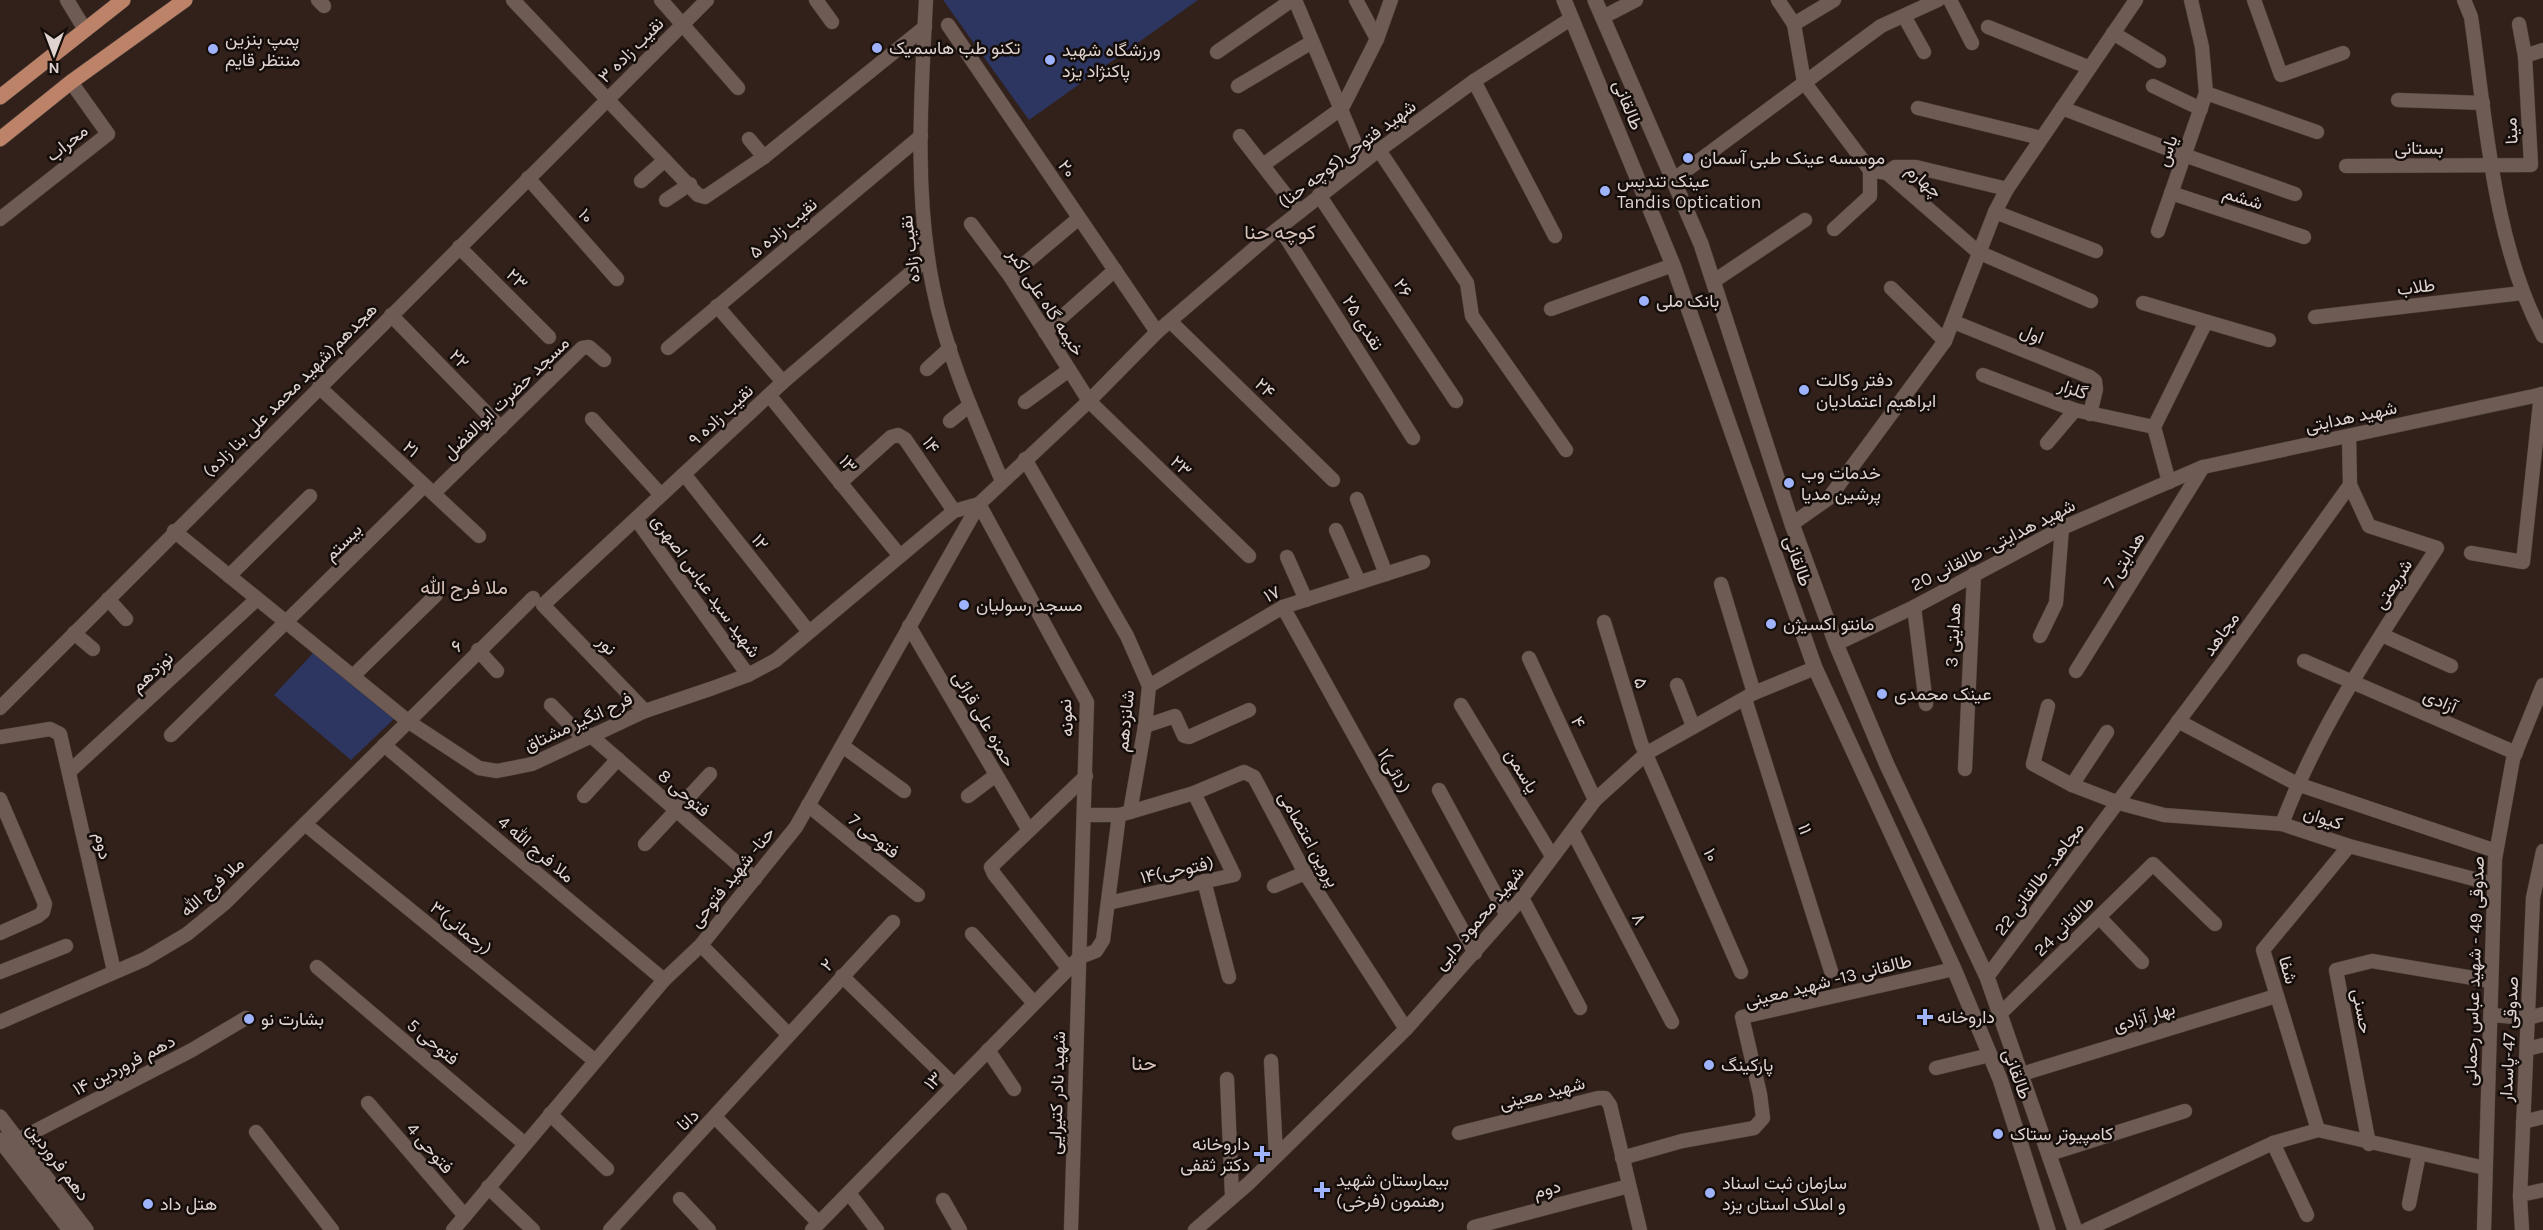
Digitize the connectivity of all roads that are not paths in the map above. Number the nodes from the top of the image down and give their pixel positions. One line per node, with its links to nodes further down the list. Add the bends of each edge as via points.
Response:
1 (67, 0): 33 (street)
2 (123, 0): 33 (main road)
3 (185, 0): 46 (main road)
4 (513, 0): 53 (street)
5 (661, 0): 27 (street)
6 (706, 0): 27 (street, نقیب زاده ۳)
7 (816, 0): 26 (street)
8 (926, 0): 31 (street, نقیب زاده)
9 (1294, 0): 36 (street); 39 (street)
10 (1356, 0): 35 (street)
11 (1391, 0): 35 (street)
12 (1564, 0): 25 (main road, طالقانی)
13 (1595, 0): 23 (main road, طالقانی)
14 (1636, 0): 23 (street)
15 (1778, 0): 28 (street)
16 (1834, 0): 28 (street)
17 (1938, 0): 24 (street)
18 (1950, 0): 37 (street)
19 (2136, 0): 34 (street)
20 (2191, 0): 50 (street)
21 (2254, 0): 41 (street, via 2282,75)
22 (2464, 0): 55 (street, via 2471,16)
23 (1603, 16): 77 (main road, طالقانی)
24 (1904, 16): 40 (street); 47 (street, via 1881,26)
25 (1572, 18): 45 (street, (کوچه حنا)شهید فتوحی); 100 (main road, طالقانی)
26 (832, 22)
27 (683, 23): 51 (street); 53 (street, نقیب زاده ۳)
28 (1794, 24): 47 (street)
29 (2519, 24): 42 (street, مینا)
30 (948, 26): 87 (street, ۲۰)
31 (925, 27): 61 (street, نقیب زاده); 68 (street)
32 (1988, 27): 44 (street)
33 (84, 28): 52 (main road)
34 (2113, 33): 43 (street); 44 (street)
35 (1377, 39): 56 (street)
36 (1312, 42): 48 (street); 56 (street)
37 (1972, 43)
38 (2543, 50): 42 (street)
39 (1217, 52)
40 (1924, 52)
41 (2343, 53)
42 (2525, 56): 72 (street, مینا, via 2531,165)
43 (2159, 61)
44 (2088, 67): 58 (street)
45 (1474, 81): 66 (street, (کوچه حنا)شهید فتوحی); 94 (street)
46 (71, 82): 64 (main road); 88 (street, محراب, via 108,134)
47 (1804, 82): 74 (street); 77 (street)
48 (1238, 86)
49 (2153, 86): 59 (street)
50 (2207, 87): 59 (street, یاس); 60 (street)
51 (738, 88)
52 (0, 97)
53 (607, 100): 69 (street); 76 (street, هجدهم(شهید محمد علی بنا زاده))
54 (2398, 100): 55 (street)
55 (2483, 103): 72 (street)
56 (1342, 108): 70 (street); 71 (street)
57 (1918, 108): 63 (street)
58 (2062, 108): 63 (street); 67 (street)
59 (2201, 109): 67 (street, یاس)
60 (2317, 132)
61 (921, 136): 99 (street, نقیب زاده); 109 (street, نقیب زاده ۵)
62 (1240, 136): 71 (street)
63 (2041, 138): 80 (street)
64 (0, 139)
65 (749, 139): 68 (street)
66 (1379, 150): 70 (street, (کوچه حنا)شهید فتوحی); 145 (street, via 1467,283 1472,316)
67 (2184, 156): 81 (street, یاس); 82 (street)
68 (764, 157): 79 (street, via 705,196 698,195)
69 (665, 160): 78 (street); 79 (street)
70 (1364, 162): 83 (street, (کوچه حنا)شهید فتوحی)
71 (1263, 165): 85 (street)
72 (2492, 165): 73 (street, بستانی); 106 (street)
73 (2346, 166)
74 (1870, 170): 75 (street, چهارم); 92 (street, via 1870,196)
75 (1887, 172): 80 (street, via 1895,167 1916,167); 98 (street, چهارم)
76 (528, 178): 96 (street, هجدهم(شهید محمد علی بنا زاده)); 103 (street, ۱۰)
77 (1673, 180): 104 (main road, طالقانی)
78 (642, 181)
79 (690, 184): 84 (street)
80 (2007, 189): 86 (street)
81 (2171, 193): 93 (street, یاس); 95 (street, ششم)
82 (2295, 194)
83 (1319, 195): 85 (street, (کوچه حنا)شهید فتوحی); 133 (street, ۲۶)
84 (666, 200)
85 (1299, 212): 91 (street, (کوچه حنا)شهید فتوحی)
86 (1995, 212): 97 (street); 98 (street)
87 (1079, 218): 101 (street, ۲۰); 102 (street)
88 (0, 219)
89 (1805, 220): 104 (street)
90 (971, 224): 102 (street, خیمه گاه علی اکبر)
91 (1280, 228): 113 (street, (کوچه حنا)شهید فتوحی); 143 (street, ۲۵ نقدی)
92 (1834, 229)
93 (2158, 231)
94 (1555, 236)
95 (2304, 237)
96 (459, 247): 111 (street, هجدهم(شهید محمد علی بنا زاده)); 119 (street, ۲۳)
97 (2096, 251)
98 (1978, 252): 107 (street); 114 (street)
99 (928, 258): 123 (street, نقیب زاده); 128 (street, نقیب زاده ۹)
100 (1673, 265): 110 (street); 197 (main road, طالقانی)
101 (1115, 270): 116 (street); 117 (street, ۲۰)
102 (1010, 276): 116 (street, خیمه گاه علی اکبر)
103 (617, 279)
104 (1714, 281): 161 (main road, طالقانی)
105 (1891, 288): 121 (street)
106 (2522, 293): 112 (street, طلاب); 118 (street)
107 (2091, 301)
108 (2143, 303): 115 (street)
109 (717, 306): 122 (street, نقیب زاده ۵); 128 (street)
110 (1551, 309)
111 (391, 315): 129 (street, هجدهم(شهید محمد علی بنا زاده)); 141 (street, ۲۲)
112 (2315, 317)
113 (1171, 322): 117 (street, (کوچه حنا)شهید فتوحی); 149 (street, ۲۴)
114 (1954, 322): 121 (street); 137 (street, اول, via 2095,381)
115 (2206, 322): 120 (street); 140 (street)
116 (1045, 332): 126 (street, خیمه گاه علی اکبر)
117 (1157, 332): 132 (street, (کوچه حنا)شهید فتوحی)
118 (2543, 336)
119 (549, 337)
120 (2269, 340)
121 (1945, 341): 161 (street, via 1829,498)
122 (668, 348)
123 (950, 348): 125 (street); 135 (street, نقیب زاده)
124 (604, 360): 141 (street, مسجد حضرت ابوالفضل, via 585,346)
125 (927, 369)
126 (1069, 370): 132 (street, خیمه گاه علی اکبر); 134 (street)
127 (1983, 375): 136 (street, گلزار)
128 (783, 382): 131 (street, نقیب زاده ۹)
129 (319, 387): 154 (street, ۲۱); 164 (street, هجدهم(شهید محمد علی بنا زاده))
130 (2542, 394): 142 (street, شهید هدایتی); 166 (street, via 2523,562)
131 (769, 395): 148 (street, نقیب زاده ۹); 152 (street, ۱۳)
132 (1089, 401): 146 (street, (کوچه حنا)شهید فتوحی); 168 (street, ۲۳)
133 (1456, 401)
134 (1025, 402)
135 (970, 405): 139 (street); 150 (street, نقیب زاده)
136 (2075, 410): 137 (street, گلزار); 144 (street)
137 (2090, 414): 140 (street, گلزار)
138 (592, 419): 155 (street)
139 (950, 421)
140 (2154, 427): 151 (street)
141 (501, 428): 154 (street, مسجد حضرت ابوالفضل)
142 (2349, 436): 147 (street, شهید هدایتی); 153 (street, شریعتی)
143 (1413, 438)
144 (2047, 443)
145 (1566, 450)
146 (1025, 459): 150 (street, (کوچه حنا)شهید فتوحی); 205 (street, شانزدهم, via 1127,636)
147 (2203, 467): 151 (street, شهید هدایتی); 199 (street, هدایتی 7)
148 (684, 474): 155 (street, نقیب زاده ۹); 187 (street, ۱۲)
149 (1333, 480)
150 (1002, 481): 158 (street, (کوچه حنا)شهید فتوحی)
151 (2169, 482): 162 (street, شهید هدایتی- طالقانی 20)
152 (840, 483): 159 (street, ۱۴, via 898,435 905,439); 167 (street, ۱۳)
153 (2350, 485): 190 (street, شریعتی, via 2369,526 2438,548); 214 (street, مجاهد)
154 (430, 489): 165 (street, ۲۱); 185 (street, بیستم)
155 (661, 495): 160 (street, نقیب زاده ۹)
156 (310, 496): 173 (street)
157 (1357, 499): 171 (street)
158 (979, 504): 159 (street, فرح انگیز مشتاق); 186 (street, حنا- شهید فتوحی); 231 (street, نمونه, via 1086,696)
159 (954, 511): 167 (street, فرح انگیز مشتاق)
160 (636, 519): 180 (street, نقیب زاده ۹); 200 (street, شهید سید عباس اصهری)
161 (1792, 524): 191 (main road, طالقانی)
162 (2062, 528): 172 (street, شهید هدایتی- طالقانی 20); 189 (street, via 2056,603)
163 (1336, 530): 174 (street)
164 (174, 531): 173 (street, فرح انگیز مشتاق); 177 (street, هجدهم(شهید محمد علی بنا زاده))
165 (479, 536)
166 (2471, 553)
167 (900, 556): 187 (street, فرح انگیز مشتاق)
168 (1249, 556)
169 (1287, 557): 179 (street)
170 (1423, 562): 171 (street, ۱۷)
171 (1386, 574): 174 (street, ۱۷)
172 (1974, 574): 182 (street, شهید هدایتی- طالقانی 20); 227 (street, هدایتی 3)
173 (229, 576): 178 (street, فرح انگیز مشتاق)
174 (1359, 582): 179 (street, ۱۷)
175 (1721, 584): 206 (street, ۱۱)
176 (436, 595): 201 (street)
177 (108, 599): 183 (street); 188 (street, هجدهم(شهید محمد علی بنا زاده))
178 (257, 599): 185 (street, فرح انگیز مشتاق); 228 (street, نوزدهم)
179 (1306, 600): 181 (street, ۱۷)
180 (538, 602): 193 (street, ۶); 213 (street, نور)
181 (1283, 607): 205 (street, ۱۷); 271 (street, ۱(دائی))
182 (1914, 607): 191 (street, شهید هدایتی- طالقانی 20); 207 (street)
183 (126, 619)
184 (1604, 622): 224 (street, ۵, via 1636,730)
185 (288, 623): 201 (street, فرح انگیز مشتاق); 219 (street, بیستم)
186 (909, 626): 223 (street, حنا- شهید فتوحی); 230 (street, حمزه علی قرائی)
187 (809, 632): 200 (street, فرح انگیز مشتاق, via 776,660)
188 (74, 633): 192 (street); 211 (street, هجدهم(شهید محمد علی بنا زاده))
189 (2040, 636)
190 (2382, 636): 196 (street); 202 (street, شریعتی)
191 (1836, 644): 283 (main road, طالقانی, via 1887,765)
192 (93, 649)
193 (478, 650): 198 (street); 215 (street, ۶)
194 (1529, 658): 240 (street, ۴)
195 (2304, 661): 202 (street, آزادی)
196 (2451, 666)
197 (1815, 669): 206 (street, شهید محمود دایی); 276 (main road, طالقانی)
198 (497, 671)
199 (2076, 671)
200 (748, 675): 213 (street, فرح انگیز مشتاق)
201 (353, 676): 215 (street, فرح انگیز مشتاق)
202 (2351, 681): 225 (street, آزادی); 232 (street, شریعتی)
203 (1677, 685): 217 (street)
204 (2543, 685): 225 (street, صدوقی 49 - شهید عباس رحمانی)
205 (1149, 686): 216 (street, شانزدهم)
206 (1749, 696): 217 (street, شهید محمود دایی); 278 (street, ۱۱)
207 (1926, 704)
208 (551, 705): 220 (street, فتوحی 8)
209 (1461, 705): 254 (street, یاسمن)
210 (2048, 706): 233 (street, via 2033,764)
211 (0, 708)
212 (1249, 710): 216 (street, via 1189,737 1184,736 1175,716)
213 (645, 711): 220 (street, فرح انگیز مشتاق)
214 (2178, 721): 232 (street); 241 (street, مجاهد)
215 (409, 722): 220 (street, فرح انگیز مشتاق, via 473,767 497,771 531,764); 222 (street, ملا فرج الله)
216 (1145, 726): 244 (street, شانزدهم)
217 (1693, 726): 224 (street, شهید محمود دایی)
218 (2107, 732): 233 (street)
219 (171, 735)
220 (586, 736): 226 (street, فتوحی 8)
221 (0, 737): 228 (street, دوم, via 56,730)
222 (384, 745): 246 (street, ملا فرج الله); 284 (street, 4 ملا فرج الله)
223 (844, 747): 235 (street); 242 (street, حنا- شهید فتوحی)
224 (1647, 753): 240 (street, شهید محمود دایی); 280 (street, ۱۰)
225 (2516, 753): 253 (street, صدوقی 49 - شهید عباس رحمانی)
226 (618, 759): 237 (street); 243 (street, فتوحی 8)
227 (1965, 769)
228 (70, 771): 277 (street, دوم)
229 (710, 774): 243 (street)
230 (996, 775): 238 (street); 248 (street, حمزه علی قرائی)
231 (1086, 776): 245 (street, نمونه); 248 (street)
232 (2297, 784): 247 (street, کیوان); 253 (street, کیوان)
233 (2073, 785): 241 (street)
234 (1439, 790): 263 (street)
235 (904, 791)
236 (1194, 793): 244 (street, پروین اعتصامی); 255 (street, پروین اعتصامی, via 1250,772); 257 (street, ۱۴(فتوحی), via 1234,875)
237 (584, 796)
238 (968, 796)
239 (0, 799): 267 (street, via 45,904 43,912)
240 (1595, 800): 249 (street, شهید محمود دایی)
241 (2119, 803): 247 (street, via 2164,815); 283 (street, مجاهد- طالقانی 22)
242 (808, 805): 256 (street, حنا- شهید فتوحی, via 796,827); 260 (street, فتوحی 7)
243 (677, 811): 250 (street); 256 (street, فتوحی 8)
244 (1125, 814): 245 (street, پروین اعتصامی); 262 (street, شانزدهم)
245 (1084, 815): 272 (street, نمونه)
246 (304, 824): 277 (street, ملا فرج الله, via 225,903 187,934 145,959); 302 (street, ۳(رحمانی))
247 (2282, 824): 251 (street, کیوان)
248 (1028, 829): 275 (street, via 991,867)
249 (1574, 832): 254 (street, شهید محمود دایی); 295 (street, ۸)
250 (645, 844)
251 (2349, 846): 258 (street, کیوان); 286 (street, شفا, via 2263,950)
252 (2543, 850): 293 (street, صدوقی 47-پاسدار, via 2533,898)
253 (2496, 851): 258 (street, صدوقی 49 - شهید عباس رحمانی)
254 (1552, 856): 261 (street, شهید محمود دایی)
255 (1305, 873): 259 (street); 296 (street, پروین اعتصامی)
256 (754, 879): 269 (street, حنا- شهید فتوحی)
257 (1204, 881): 262 (street, ۱۴(فتوحی)); 282 (street)
258 (2493, 884): 285 (street, صدوقی 49 - شهید عباس رحمانی)
259 (1274, 886)
260 (918, 895)
261 (1522, 898): 263 (street, شهید محمود دایی); 288 (street)
262 (1108, 903): 272 (street, شانزدهم, via 1099,947)
263 (1506, 914): 271 (street, شهید محمود دایی)
264 (2099, 917): 266 (street, طالقانی 24, via 2152,864); 273 (street); 289 (street, طالقانی 24)
265 (893, 922): 281 (street, ۲)
266 (2215, 924)
267 (0, 933)
268 (972, 934): 287 (street)
269 (701, 945): 284 (street, حنا- شهید فتوحی); 297 (street)
270 (66, 946): 279 (street)
271 (1475, 953): 296 (street, شهید محمود دایی)
272 (1080, 957): 275 (street, ۱۳); 352 (street, شهید نادر کتیرایی)
273 (2142, 962)
274 (317, 967): 322 (street, فتوحی 5)
275 (1068, 968): 287 (street, ۱۳)
276 (1954, 969): 301 (main road, طالقانی); 327 (street, طالقانی 13- شهید معینی, via 1742,1017 1763,1118 1754,1128 1682,1141)
277 (114, 971): 294 (street, ملا فرج الله)
278 (1831, 971)
279 (0, 972)
280 (1742, 972)
281 (842, 976): 297 (street, ۲); 307 (street)
282 (1229, 977)
283 (1988, 977): 289 (main road, طالقانی)
284 (664, 980): 302 (street, حنا- شهید فتوحی)
285 (2492, 981): 291 (street, صدوقی 49 - شهید عباس رحمانی); 323 (street, حسنی, via 2373,961 2336,970)
286 (2276, 996): 305 (street, بهار آزادی); 316 (street, شفا)
287 (1034, 1003): 300 (street, ۱۳)
288 (1580, 1008)
289 (2000, 1014): 305 (main road, طالقانی)
290 (2543, 1014): 293 (street)
291 (2491, 1015): 293 (street); 328 (street, صدوقی 49 - شهید عباس رحمانی)
292 (246, 1018): 320 (street, دهم فروردین ۱۴)
293 (2528, 1018): 299 (street, صدوقی 47-پاسدار)
294 (0, 1022)
295 (1672, 1022)
296 (1406, 1029): 326 (street, شهید محمود دایی)
297 (788, 1034): 314 (street, دانا)
298 (2543, 1045): 299 (street)
299 (2527, 1049): 315 (street, صدوقی 47-پاسدار)
300 (988, 1050): 307 (street, ۱۳); 308 (street)
301 (1990, 1055): 304 (street); 355 (main road, طالقانی)
302 (594, 1060): 311 (street, حنا- شهید فتوحی)
303 (1271, 1061): 326 (street)
304 (1936, 1068)
305 (2022, 1074): 324 (main road, طالقانی)
306 (1227, 1079): 335 (street)
307 (954, 1085): 333 (street, ۱۳)
308 (1014, 1089)
309 (368, 1103): 340 (street, فتوحی 4)
310 (2185, 1111): 324 (street)
311 (550, 1114): 322 (street, حنا- شهید فتوحی); 329 (street)
312 (0, 1117): 320 (main road, دهم فروردین)
313 (2543, 1117): 315 (street)
314 (716, 1118): 341 (street); 348 (street, دانا)
315 (2523, 1122): 334 (street, صدوقی 47-پاسدار)
316 (2318, 1130): 321 (street); 323 (street)
317 (256, 1132): 345 (street)
318 (1460, 1132): 327 (street, شهید معینی, via 1605,1098 1610,1104)
319 (0, 1140): 343 (main road, دهم فروردین)
320 (18, 1140): 344 (main road, دهم فروردین)
321 (2273, 1143): 339 (street); 357 (street)
322 (525, 1144): 331 (street, حنا- شهید فتوحی)
323 (2369, 1144): 325 (street)
324 (2049, 1154): 356 (main road, طالقانی)
325 (2419, 1154): 328 (street); 338 (street)
326 (1276, 1155): 335 (street, شهید محمود دایی)
327 (1622, 1158): 330 (street, شهید معینی)
328 (2485, 1168): 358 (street, صدوقی 49 - شهید عباس رحمانی)
329 (607, 1169)
330 (1629, 1186): 342 (street, دوم); 354 (street, شهید معینی)
331 (488, 1187): 340 (street, حنا- شهید فتوحی); 347 (street)
332 (2543, 1190): 334 (street)
333 (849, 1193): 341 (street, ۱۳); 350 (street)
334 (2520, 1195): 359 (street, صدوقی 47-پاسدار)
335 (1232, 1196): 353 (street, شهید محمود دایی)
336 (680, 1199): 349 (street)
337 (943, 1200): 351 (street)
338 (2409, 1204)
339 (2307, 1215)
340 (465, 1216): 346 (street, حنا- شهید فتوحی)
341 (816, 1227)
342 (1474, 1227)
343 (70, 1230)
344 (86, 1230)
345 (332, 1230)
346 (453, 1230)
347 (533, 1230)
348 (610, 1230)
349 (709, 1230)
350 (877, 1230)
351 (960, 1230)
352 (1071, 1230)
353 (1195, 1230)
354 (1640, 1230)
355 (2048, 1230)
356 (2075, 1230)
357 (2086, 1230)
358 (2484, 1230)
359 (2522, 1230)

